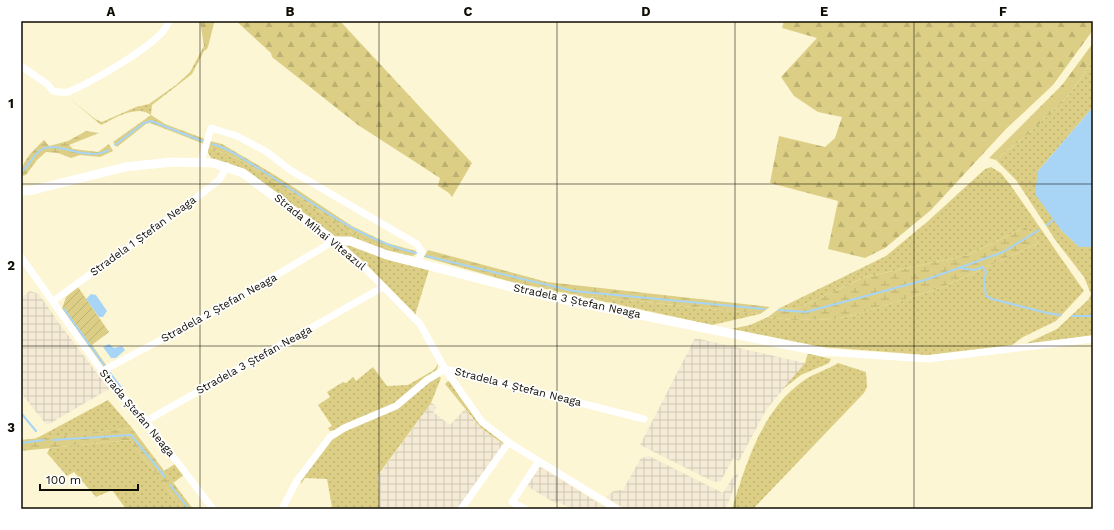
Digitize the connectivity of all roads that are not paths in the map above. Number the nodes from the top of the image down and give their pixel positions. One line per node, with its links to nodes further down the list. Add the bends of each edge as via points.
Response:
1 (168, 21): 2 (street, via 166,29 133,56 68,92 53,91)
2 (21, 66)
3 (201, 162): 4 (street, Strada Mihai Viteazul); 5 (street, Strada Mihai Viteazul, via 172,162 125,168); 8 (street, via 211,128 238,136 267,152 290,170 411,240 422,252)
4 (228, 166): 6 (street, Strada Mihai Viteazul, via 255,180); 10 (street, Stradela 1 Ștefan Neaga, via 219,180 191,202)
5 (21, 191)
6 (334, 241): 8 (street, Stradela 3 Ștefan Neaga, via 350,241); 9 (street, Strada Mihai Viteazul); 14 (street, Stradela 2 Ștefan Neaga, via 216,310)
7 (21, 257): 10 (street, Strada Ștefan Neaga)
8 (417, 263): 12 (street, Stradela 3 Ștefan Neaga, via 546,296)
9 (383, 287): 13 (street, Strada Mihai Viteazul, via 420,324); 16 (street, Stradela 3 Ștefan Neaga)
10 (53, 301): 14 (street, Strada Ștefan Neaga)
11 (1093, 339): 12 (street, via 928,359)
12 (824, 352)
13 (445, 369): 15 (street, Stradela 4 Ștefan Neaga); 17 (street, Strada Mihai Viteazul, via 478,418); 20 (street, Stradela 4 Ștefan Neaga, via 427,380 396,406 344,428 330,437 296,482)
14 (102, 371): 16 (street, Strada Ștefan Neaga, via 115,389)
15 (644, 419)
16 (146, 421): 19 (street, Strada Ștefan Neaga)
17 (508, 442): 18 (street, Strada Mihai Viteazul); 21 (street)
18 (539, 461): 22 (street, via 512,502); 23 (street, Strada Mihai Viteazul)
19 (213, 509)
20 (282, 509)
21 (461, 509)
22 (525, 509)
23 (617, 509)

